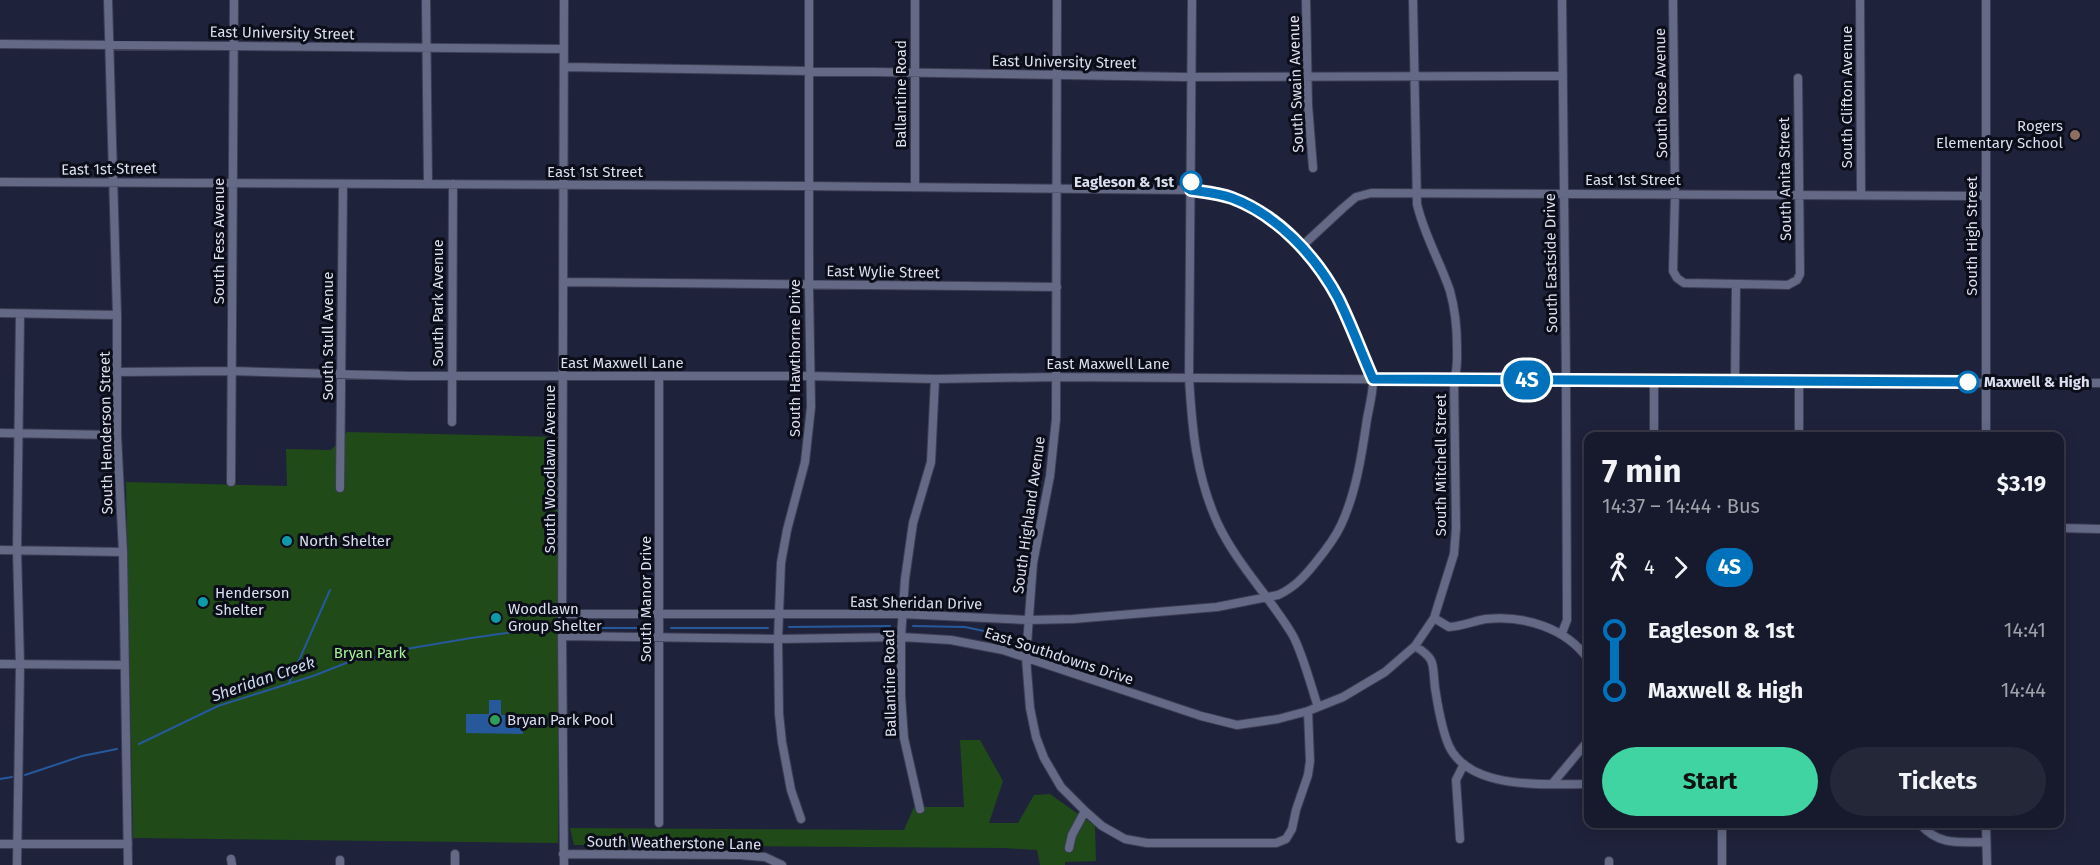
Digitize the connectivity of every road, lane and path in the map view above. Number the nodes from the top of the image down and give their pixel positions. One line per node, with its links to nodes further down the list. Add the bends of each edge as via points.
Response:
1 (108, 0): 16 (street, South Henderson Street)
2 (234, 0): 17 (street, South Fess Avenue)
3 (426, 0): 18 (street)
4 (564, 0): 19 (street, South Woodlawn Avenue)
5 (809, 0): 21 (street, South Hawthorne Drive)
6 (915, 0): 22 (street, Ballantine Road)
7 (1057, 0): 23 (street, South Highland Avenue)
8 (1192, 0): 25 (street)
9 (1306, 0): 26 (street, South Swain Avenue)
10 (1413, 0): 27 (street, South Mitchell Street)
11 (1562, 0): 24 (street, South Eastside Drive)
12 (1673, 0): 43 (street, South Rose Avenue)
13 (1860, 0): 45 (street, South Clifton Avenue)
14 (1986, 0): 46 (street, South High Street)
15 (0, 44): 16 (street, East University Street)
16 (109, 45): 17 (street, East University Street); 31 (street, South Henderson Street)
17 (233, 46): 18 (street, East University Street); 32 (street, South Fess Avenue)
18 (426, 48): 19 (street, East University Street); 34 (street)
19 (564, 49): 20 (street, South Woodlawn Avenue)
20 (564, 67): 21 (street, East University Street); 36 (street, South Woodlawn Avenue)
21 (809, 71): 22 (street, East University Street); 37 (street, South Hawthorne Drive)
22 (914, 73): 23 (street, East University Street); 38 (street, Ballantine Road)
23 (1057, 76): 25 (street, East University Street); 39 (street, South Highland Avenue)
24 (1563, 76): 27 (street, East University Street); 42 (street, South Eastside Drive)
25 (1191, 77): 26 (street, East University Street); 40 (street)
26 (1307, 77): 27 (street, East University Street); 29 (street, South Swain Avenue)
27 (1413, 77): 41 (street, South Mitchell Street)
28 (1798, 78): 44 (street, South Anita Street)
29 (1313, 168)
30 (0, 182): 31 (street, East 1st Street)
31 (112, 182): 32 (street, East 1st Street); 54 (street, South Henderson Street)
32 (233, 182): 33 (street, East 1st Street); 55 (street, South Fess Avenue)
33 (343, 184): 34 (street, East 1st Street); 57 (street, South Stull Avenue)
34 (428, 184): 35 (street, East 1st Street)
35 (453, 184): 36 (street, East 1st Street); 58 (street, South Park Avenue)
36 (564, 186): 37 (street, East 1st Street); 48 (street, South Woodlawn Avenue)
37 (810, 186): 38 (street, East 1st Street); 49 (street, South Hawthorne Drive)
38 (915, 187): 39 (street, East 1st Street)
39 (1057, 190): 40 (street, East 1st Street); 51 (street, South Highland Avenue)
40 (1191, 190): 47 (street, East 1st Street, via 1242,203 1282,228); 63 (street)
41 (1416, 192): 42 (street, East 1st Street); 47 (street, East 1st Street, via 1356,197); 66 (street, South Mitchell Street, via 1422,225 1453,304 1457,340)
42 (1563, 193): 43 (street, East 1st Street); 67 (street, South Eastside Drive)
43 (1676, 194): 44 (street, East 1st Street); 50 (street, South Rose Avenue, via 1674,275 1688,285)
44 (1799, 194): 45 (street, East 1st Street); 50 (street, South Anita Street, via 1797,280 1788,285)
45 (1862, 195): 46 (street, East 1st Street)
46 (1985, 196): 71 (street, South High Street)
47 (1301, 247): 65 (street, East 1st Street, via 1336,295)
48 (564, 282): 49 (street, East Wylie Street); 59 (street, South Woodlawn Avenue)
49 (809, 284): 51 (street, East Wylie Street); 61 (street, South Hawthorne Drive)
50 (1736, 284): 69 (street)
51 (1057, 287): 62 (street, South Highland Avenue)
52 (0, 313): 53 (street)
53 (20, 315): 54 (street); 78 (street)
54 (117, 315): 56 (street, South Henderson Street)
55 (231, 371): 56 (street, East Maxwell Lane); 57 (street, East Maxwell Lane); 80 (street, South Fess Avenue)
56 (117, 372): 79 (street, South Henderson Street)
57 (341, 374): 58 (street, East Maxwell Lane); 81 (street, South Stull Avenue)
58 (451, 376): 59 (street, East Maxwell Lane); 73 (street, South Park Avenue)
59 (563, 376): 60 (street, East Maxwell Lane); 88 (street, South Woodlawn Avenue)
60 (659, 376): 61 (street, East Maxwell Lane); 91 (street, South Manor Drive)
61 (809, 376): 64 (street, East Maxwell Lane); 89 (street, South Hawthorne Drive, via 809,438 781,563)
62 (1055, 377): 63 (street, East Maxwell Lane); 64 (street, East Maxwell Lane); 93 (street, South Highland Avenue, via 1056,419 1050,476 1033,563)
63 (1189, 377): 65 (street, East Maxwell Lane); 87 (street, via 1193,439 1204,489 1219,525)
64 (935, 379): 90 (street, Ballantine Road, via 931,462 913,523)
65 (1373, 379): 66 (street, East Maxwell Lane); 87 (street, East Sheridan Drive, via 1363,447 1341,525 1302,578 1287,591)
66 (1454, 379): 67 (street, East Maxwell Lane); 92 (street, South Mitchell Street, via 1454,554)
67 (1566, 380): 68 (street, East Maxwell Lane); 94 (street, South Eastside Drive, via 1567,620)
68 (1654, 380): 69 (street, East Maxwell Lane); 74 (street)
69 (1735, 381): 70 (street, East Maxwell Lane)
70 (1799, 382): 71 (street, East Maxwell Lane); 75 (street)
71 (1986, 382): 72 (street, East Maxwell Lane); 76 (street, South High Street)
72 (2100, 382)
73 (452, 422)
74 (1654, 432)
75 (1799, 432)
76 (1986, 432)
77 (0, 433): 78 (street)
78 (19, 434): 79 (street); 85 (street)
79 (117, 435): 86 (street, South Henderson Street)
80 (231, 482)
81 (340, 488)
82 (2064, 528): 83 (street)
83 (2100, 529)
84 (0, 550): 85 (street)
85 (17, 550): 86 (street); 103 (street)
86 (123, 552): 104 (street, South Henderson Street)
87 (1266, 598): 93 (street, East Sheridan Drive, via 1146,614); 105 (street, via 1293,635)
88 (563, 614): 91 (street, East Sheridan Drive); 95 (street, South Woodlawn Avenue)
89 (779, 614): 90 (street, East Sheridan Drive); 91 (street, East Sheridan Drive); 98 (street, South Hawthorne Drive)
90 (902, 614): 93 (street, East Sheridan Drive); 97 (street, Ballantine Road)
91 (660, 615): 96 (street, South Manor Drive)
92 (1434, 618): 94 (street, via 1449,627 1507,619); 99 (street, South Mitchell Street)
93 (1028, 620): 101 (street, South Highland Avenue)
94 (1562, 633): 100 (street)
95 (562, 636): 96 (street, East Southdowns Drive); 125 (street, South Woodlawn Avenue)
96 (658, 636): 98 (street, East Southdowns Drive); 114 (street, South Manor Drive)
97 (901, 637): 98 (street, East Southdowns Drive); 101 (street, East Southdowns Drive, via 964,642); 111 (street, Ballantine Road, via 904,738)
98 (778, 639): 113 (street, South Hawthorne Drive, via 778,714 791,790)
99 (1415, 646): 105 (street, East Southdowns Drive, via 1375,679); 108 (street, via 1430,656 1433,663 1449,745)
100 (1584, 654)
101 (1026, 658): 106 (street, East Southdowns Drive, via 1228,724 1260,723); 112 (street, South Highland Avenue, via 1030,708 1044,758 1062,787)
102 (0, 664): 103 (street)
103 (20, 665): 104 (street); 121 (street)
104 (124, 665): 122 (street, South Henderson Street)
105 (1318, 706): 106 (street, East Southdowns Drive)
106 (1308, 711): 112 (street, South Highland Avenue, via 1308,775 1292,829 1282,842 1147,843 1112,833)
107 (1584, 746): 109 (street)
108 (1464, 764): 109 (street, via 1500,779); 118 (street, via 1456,780)
109 (1552, 784): 110 (street)
110 (1584, 784)
111 (920, 809)
112 (1085, 811): 123 (street)
113 (801, 819)
114 (659, 823)
115 (1722, 828): 131 (street)
116 (1925, 828): 119 (street, via 1946,841)
117 (1986, 828): 119 (street)
118 (1460, 839)
119 (1986, 842): 132 (street)
120 (0, 844): 121 (street)
121 (18, 844): 122 (street); 126 (street)
122 (128, 844): 127 (street, South Henderson Street)
123 (1068, 848)
124 (455, 854): 128 (street)
125 (563, 854): 129 (street, South Woodlawn Avenue); 130 (street, South Weatherstone Lane, via 740,855 765,857)
126 (17, 865)
127 (128, 865)
128 (455, 865)
129 (564, 865)
130 (782, 865)
131 (1722, 865)
132 (1987, 865)

